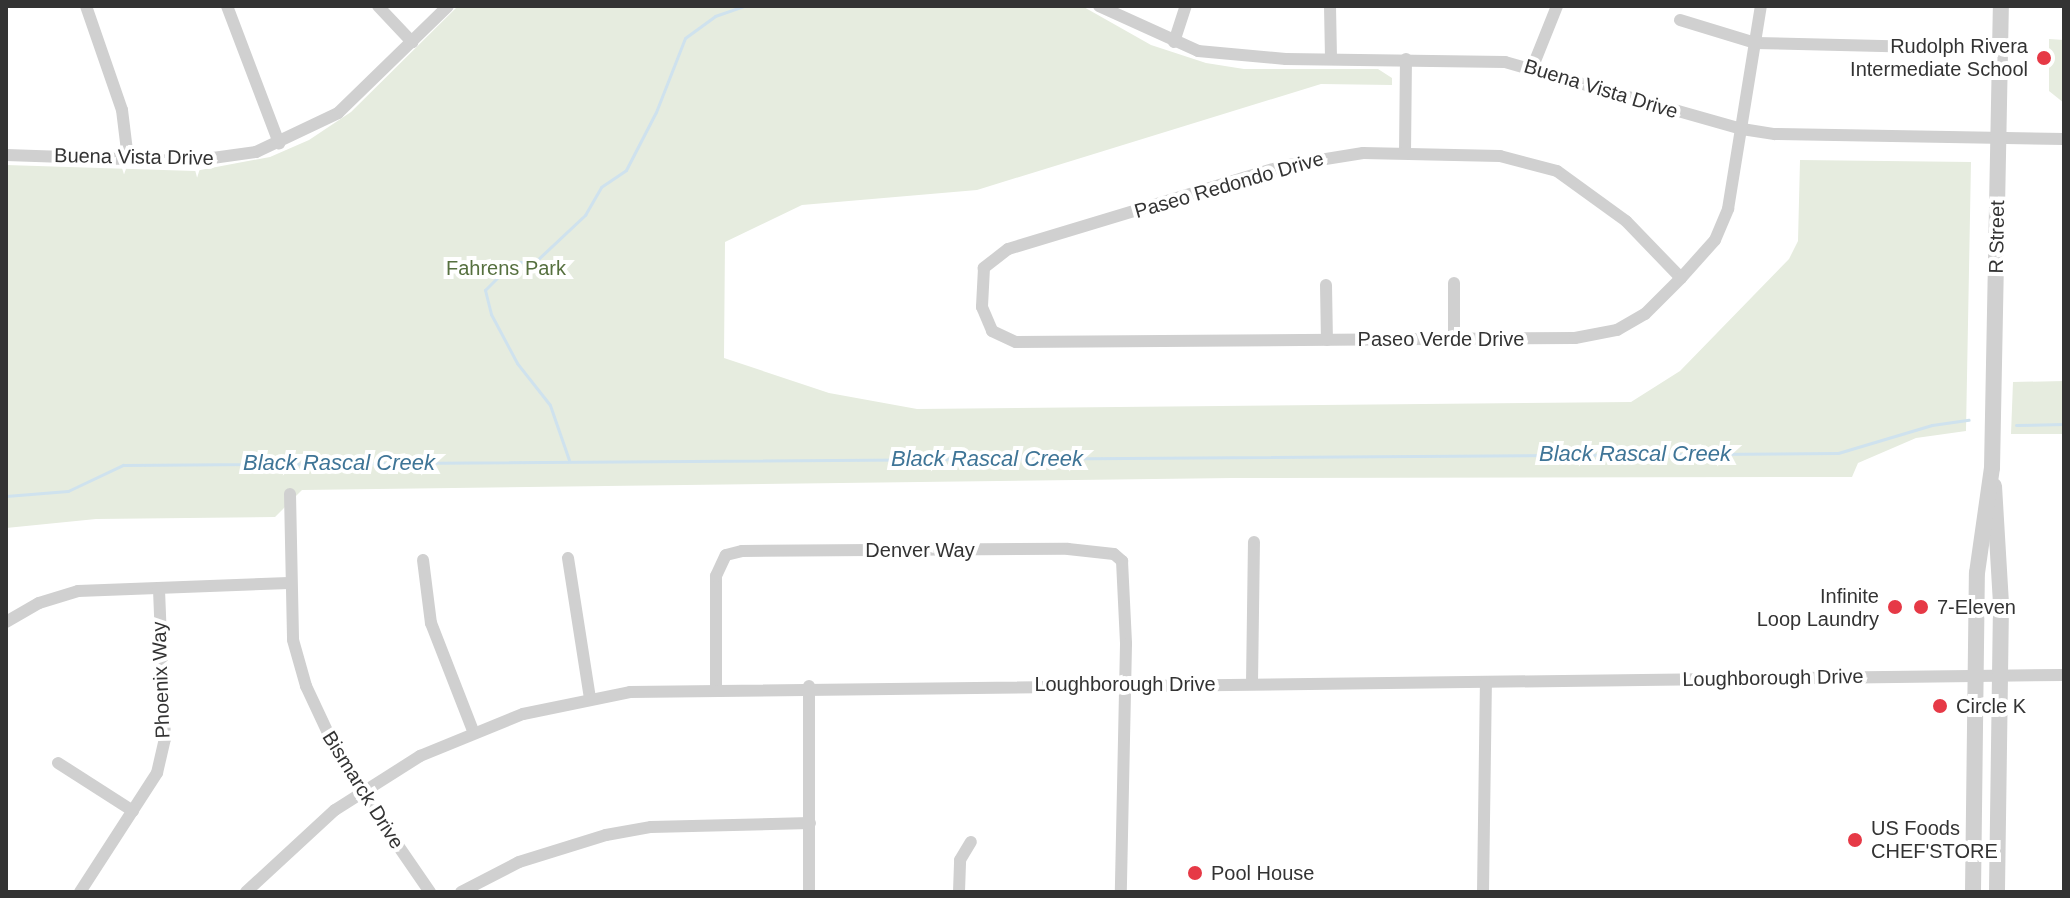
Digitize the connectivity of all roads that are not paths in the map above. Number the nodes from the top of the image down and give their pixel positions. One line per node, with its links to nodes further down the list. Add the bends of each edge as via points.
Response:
1 (86, 6): 25 (street, via 122,110)
2 (227, 6): 22 (street)
3 (378, 6): 12 (street)
4 (448, 6): 12 (street, Buena Vista Drive)
5 (1099, 6): 13 (street, Buena Vista Drive)
6 (1186, 6): 13 (street)
7 (1330, 6): 16 (street)
8 (1557, 6): 18 (street)
9 (1761, 6): 14 (street, Paseo Verde Drive)
10 (2001, 6): 20 (street, R Street)
11 (1680, 20): 14 (street)
12 (412, 42): 22 (street, Buena Vista Drive, via 338,113)
13 (1174, 42): 16 (street, Buena Vista Drive, via 1224,55)
14 (1755, 43): 15 (street); 19 (street, Paseo Verde Drive)
15 (1954, 48)
16 (1331, 59): 17 (street, Buena Vista Drive)
17 (1406, 59): 18 (street, Buena Vista Drive); 23 (street)
18 (1533, 66): 19 (street, Buena Vista Drive)
19 (1742, 129): 20 (street, Buena Vista Drive, via 1821,137); 26 (street, Paseo Verde Drive, via 1728,209 1715,240)
20 (1999, 138): 21 (street, Buena Vista Drive); 32 (street, R Street)
21 (2064, 139)
22 (279, 143): 25 (street, Buena Vista Drive, via 218,159)
23 (1405, 153): 26 (street, Paseo Redondo Drive, via 1500,156 1557,171 1626,221); 31 (street, Paseo Redondo Drive, via 1312,158 1008,249 984,268 982,311 996,334)
24 (6, 155): 25 (street, Buena Vista Drive)
25 (128, 159)
26 (1681, 278): 29 (street, Paseo Verde Drive, via 1645,314 1617,330 1575,338)
27 (1454, 283): 29 (street)
28 (1326, 285): 30 (street)
29 (1454, 338): 30 (street, Paseo Verde Drive)
30 (1327, 340): 31 (street, Paseo Verde Drive)
31 (1016, 342)
32 (1992, 468): 40 (street, R Street, via 1977,573); 41 (street, R Street, via 1999,520)
33 (290, 494): 37 (street, Bismarck Drive)
34 (1254, 542): 44 (street)
35 (568, 558): 48 (street)
36 (423, 560): 49 (street, via 431,623)
37 (289, 583): 38 (street); 51 (street, Bismarck Drive, via 293,640 306,686 325,731)
38 (159, 588): 39 (street, via 78,591 39,603); 52 (street, Phoenix Way, via 165,739 157,773)
39 (6, 622)
40 (1975, 675): 41 (street, Loughborough Drive); 43 (street, Loughborough Drive); 55 (street, R Street)
41 (2001, 675): 42 (street, Loughborough Drive); 66 (street, R Street)
42 (2064, 675)
43 (1486, 682): 44 (street, Loughborough Drive); 63 (street)
44 (1252, 683): 45 (street, Loughborough Drive)
45 (1125, 684): 46 (street, Loughborough Drive); 47 (street, Denver Way, via 1124,581 1122,561 1114,554 1068,549 742,551 726,555 716,576); 62 (street)
46 (809, 686): 47 (street, Loughborough Drive); 53 (street)
47 (716, 687): 48 (street, Loughborough Drive)
48 (590, 698): 49 (street, Loughborough Drive)
49 (473, 731): 51 (street, Loughborough Drive)
50 (58, 763): 52 (street)
51 (361, 791): 57 (street, Loughborough Drive, via 292,845); 58 (street, Bismarck Drive)
52 (133, 811): 56 (street, Phoenix Way)
53 (810, 823): 59 (street, via 663,826 606,835 519,862); 60 (street)
54 (971, 842): 61 (street, via 960,860)
55 (1973, 863): 64 (street, R Street); 65 (street)
56 (80, 892)
57 (246, 892)
58 (430, 892)
59 (461, 892)
60 (809, 892)
61 (959, 892)
62 (1121, 892)
63 (1483, 892)
64 (1973, 892)
65 (1983, 892)
66 (1997, 892)

